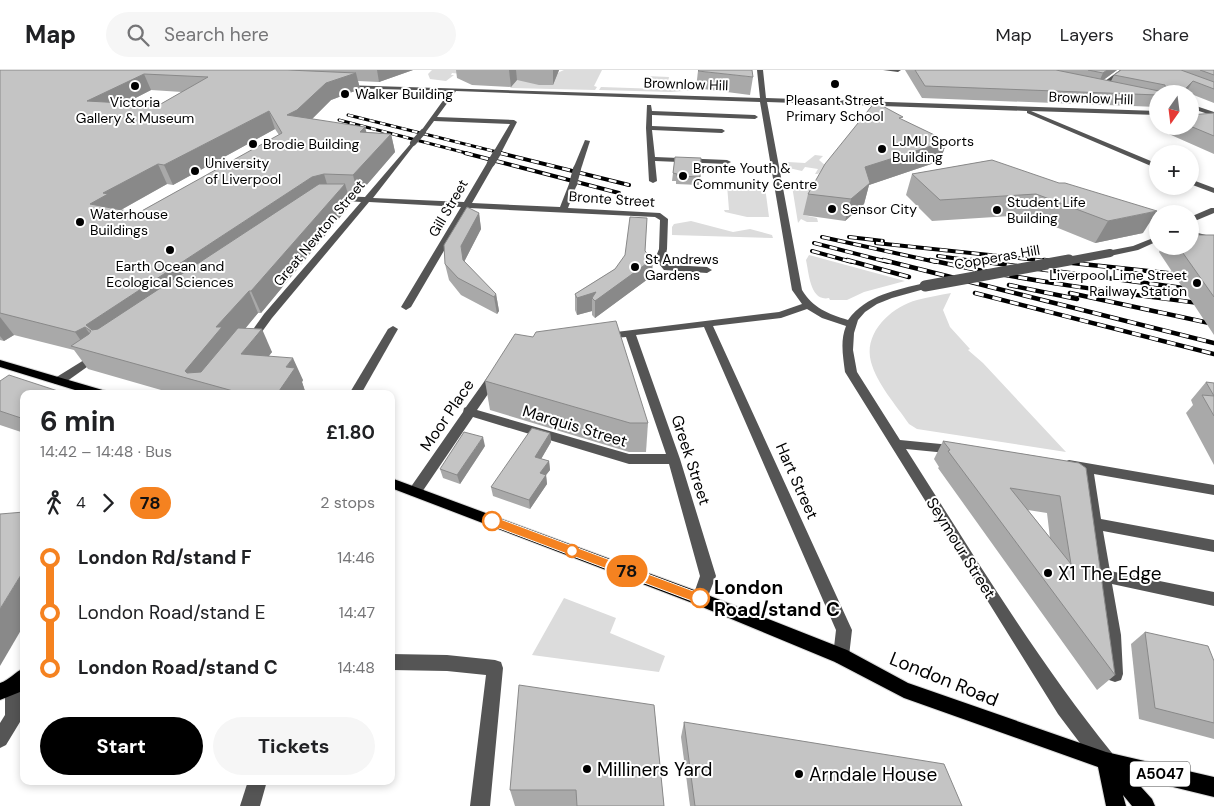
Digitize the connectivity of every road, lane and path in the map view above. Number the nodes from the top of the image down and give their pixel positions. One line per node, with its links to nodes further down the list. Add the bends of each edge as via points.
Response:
1 (760, 70): 11 (street)
2 (886, 70): 3 (street)
3 (899, 70)
4 (1124, 70): 7 (street)
5 (340, 86): 8 (street, Brownlow Hill)
6 (1091, 86): 7 (street)
7 (1100, 88): 9 (street)
8 (454, 90): 10 (street, Brownlow Hill); 20 (street, Great Newton Street)
9 (1109, 90)
10 (650, 96): 11 (street, Brownlow Hill); 16 (street)
11 (763, 99): 12 (street, Brownlow Hill); 40 (street, via 797,290)
12 (878, 103): 13 (street, Brownlow Hill); 14 (street)
13 (1023, 109): 17 (street, Brownlow Hill); 26 (street)
14 (892, 111)
15 (1199, 112): 18 (street)
16 (649, 113): 19 (street); 21 (street)
17 (1149, 113)
18 (1214, 114)
19 (755, 116)
20 (432, 119): 30 (street, Great Newton Street, bridge); 32 (street, Gill Street, bridge, via 514,122)
21 (649, 128): 22 (street); 24 (street)
22 (722, 131)
23 (587, 141): 33 (street, bridge)
24 (651, 159): 25 (street); 27 (street)
25 (727, 162)
26 (1149, 163)
27 (653, 181)
28 (1199, 185): 29 (street)
29 (1214, 191)
30 (367, 199): 31 (street, Bronte Street, via 337,197); 32 (street, Bronte Street); 47 (street, Great Newton Street)
31 (322, 200)
32 (467, 204): 33 (street, Bronte Street); 41 (street, Gill Street)
33 (564, 209): 39 (street, Bronte Street, via 657,214 664,219 660,259 668,268)
34 (1214, 210): 35 (street)
35 (1199, 216)
36 (1199, 236): 37 (street)
37 (1214, 240)
38 (1149, 242): 43 (street, Copperas Hill, bridge, via 1110,253 925,286 876,300 862,309)
39 (707, 270)
40 (807, 306): 42 (street, via 781,315); 43 (street)
41 (406, 307)
42 (706, 323): 45 (street); 68 (street, Hart Street, via 844,630)
43 (850, 324): 55 (street, Seymour Street, via 846,352 851,372)
44 (393, 329): 53 (street)
45 (630, 333): 46 (street); 57 (street, Greek Street)
46 (594, 338)
47 (243, 350)
48 (99, 354): 51 (street)
49 (0, 363): 51 (main road)
50 (500, 366): 54 (street, Moor Place)
51 (59, 381): 52 (main road)
52 (89, 390)
53 (357, 390)
54 (468, 412): 57 (street, Marquis Street, via 629,459); 62 (street, Moor Place)
55 (896, 444): 56 (street); 73 (street, Seymour Street, via 1058,700)
56 (966, 450)
57 (674, 459): 66 (street, Greek Street, via 708,576)
58 (1058, 464): 59 (street)
59 (1086, 468): 61 (street); 63 (street)
60 (395, 484): 62 (main road, A5047)
61 (1214, 490)
62 (415, 491): 66 (main road, London Road / A5047)
63 (1096, 524): 64 (street); 65 (street)
64 (1214, 546)
65 (1104, 576): 67 (street); 70 (street)
66 (700, 598): 68 (main road, London Road / A5047)
67 (1214, 599)
68 (841, 656): 73 (main road, London Road / A5047, via 904,690)
69 (395, 662): 77 (street, via 447,662 495,668)
70 (1115, 674)
71 (15, 685): 72 (street, via 14,717)
72 (0, 739)
73 (1106, 761): 75 (main road, London Road / A5047); 78 (main road); 79 (main road)
74 (257, 785): 76 (street)
75 (1214, 787)
76 (250, 806)
77 (480, 806)
78 (1116, 806)
79 (1145, 806)

